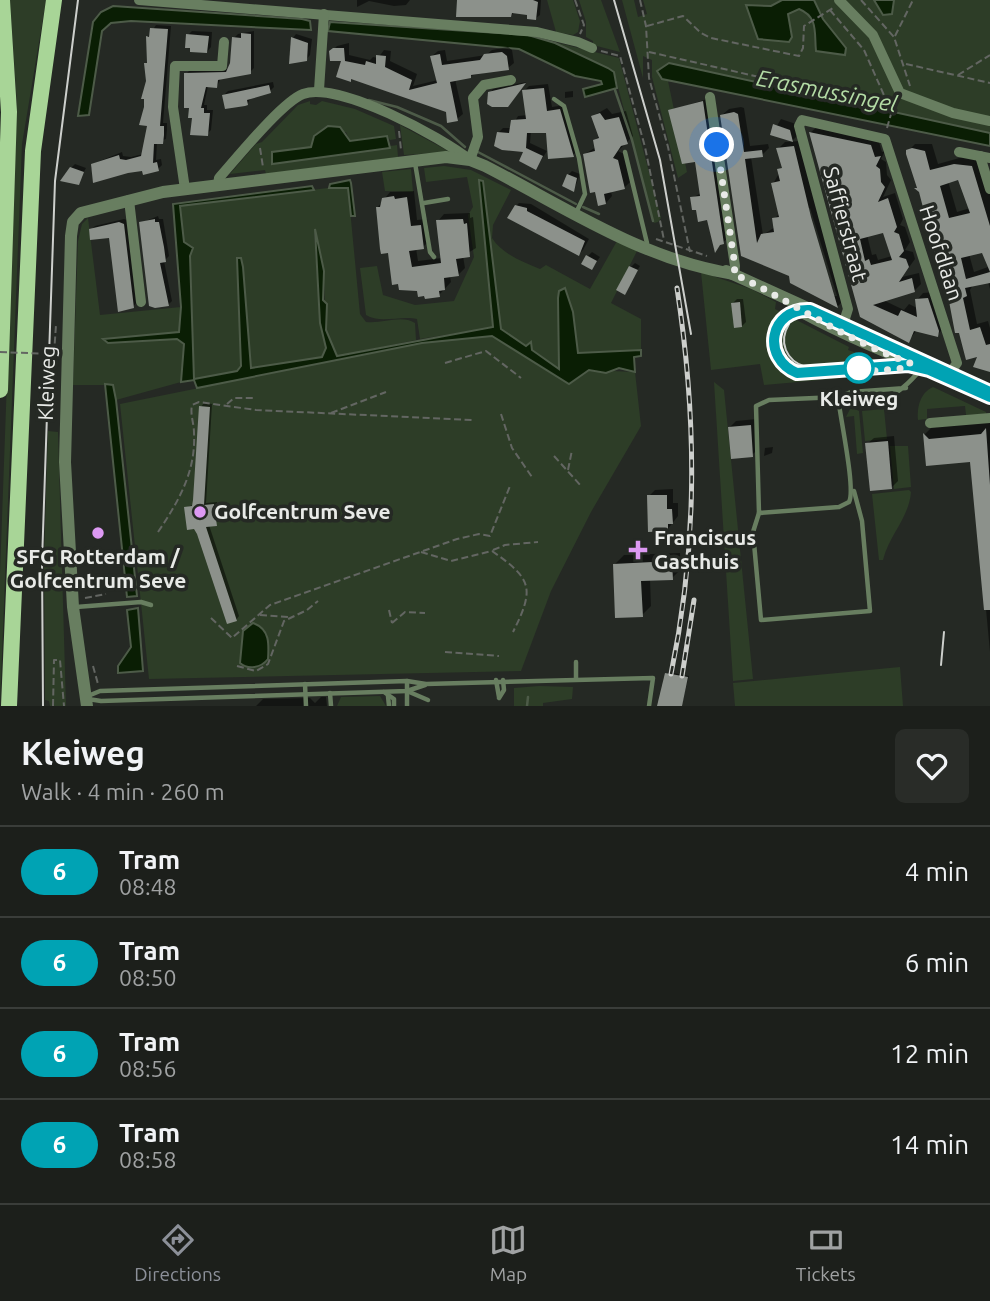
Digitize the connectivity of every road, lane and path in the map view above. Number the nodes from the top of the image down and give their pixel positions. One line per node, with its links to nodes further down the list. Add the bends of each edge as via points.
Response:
1 (2, 0): 63 (main road, via 9,112)
2 (54, 0): 104 (main road, via 33,151)
3 (139, 0): 9 (street)
4 (575, 0): 14 (path, via 584,25)
5 (640, 0): 12 (path)
6 (860, 0): 13 (path)
7 (913, 0): 13 (path)
8 (840, 1): 10 (path); 29 (street, via 873,35 900,93)
9 (210, 2): 11 (street)
10 (830, 10): 12 (path, via 802,29 799,56 711,38 683,16); 27 (path, via 864,50)
11 (324, 14): 14 (street, via 537,32); 24 (street)
12 (646, 26): 17 (path)
13 (894, 37): 19 (path)
14 (578, 41): 16 (street)
15 (224, 42): 39 (street, via 222,66 175,66 173,107)
16 (592, 48): 46 (path, via 620,56)
17 (649, 52): 27 (path); 48 (path, via 649,78)
18 (990, 55): 20 (path)
19 (905, 64): 20 (path); 23 (path)
20 (957, 76): 22 (path)
21 (511, 80): 36 (street, via 484,85 473,98 478,137)
22 (990, 83)
23 (909, 85)
24 (319, 90): 28 (street, Kleiweg); 31 (street, via 293,99)
25 (710, 97): 50 (street)
26 (554, 99): 44 (lane, via 565,106 579,158 585,194)
27 (890, 104): 30 (path)
28 (397, 118): 35 (path); 36 (street, Kleiweg, via 448,143)
29 (990, 121)
30 (886, 135): 53 (street, Saffierstraat, via 809,120 799,125 848,309); 59 (street, Hoofdlaan, via 957,363)
31 (258, 136): 37 (path); 38 (street, via 219,178)
32 (625, 152): 47 (lane)
33 (959, 152): 34 (street)
34 (985, 157): 40 (street)
35 (408, 160): 36 (street, Kleiweg); 37 (street, Kleiweg); 43 (lane)
36 (470, 160): 44 (street, Kleiweg)
37 (264, 179): 38 (street, Kleiweg)
38 (218, 185): 39 (street, Kleiweg)
39 (185, 189): 42 (street, Kleiweg)
40 (990, 189)
41 (448, 199): 43 (lane)
42 (129, 200): 51 (street); 90 (street, Kleiweg, via 85,211 71,229 65,424)
43 (424, 203): 49 (lane)
44 (576, 214): 45 (street, Kleiweg)
45 (600, 227): 47 (street, Kleiweg); 50 (street, Kleiweg, via 653,251)
46 (664, 240)
47 (647, 243): 50 (street, Kleiweg)
48 (690, 249)
49 (434, 257)
50 (734, 274): 53 (street, Kleiweg)
51 (141, 302)
52 (56, 325): 54 (path, bridge, via 54,354)
53 (842, 328): 56 (street, Kleiweg, via 911,355)
54 (0, 352)
55 (445, 363): 61 (path, via 486,351)
56 (916, 364): 57 (path, via 872,371); 59 (street, Kleiweg); 62 (lane)
57 (871, 365)
58 (815, 370): 60 (path)
59 (948, 376): 65 (street, Kleiweg)
60 (816, 377)
61 (521, 378)
62 (906, 387): 66 (lane); 66 (lane, via 890,399)
63 (0, 390)
64 (386, 392): 69 (path)
65 (990, 395)
66 (838, 397): 80 (lane); 81 (lane, via 769,400 756,407)
67 (253, 398): 68 (path, via 234,398)
68 (226, 404): 69 (path); 82 (path, via 192,405 192,465 180,498)
69 (330, 413): 72 (path)
70 (501, 414): 77 (path, via 512,448)
71 (990, 418): 73 (street)
72 (471, 420)
73 (930, 423)
74 (572, 450): 76 (path)
75 (554, 456): 76 (path)
76 (568, 470): 79 (path)
77 (532, 477)
78 (510, 486): 84 (path, via 490,536 479,534)
79 (582, 487)
80 (853, 487): 81 (lane, via 845,506); 81 (lane, via 862,521 870,611 761,620 753,532)
81 (759, 513)
82 (158, 532)
83 (537, 542): 85 (path)
84 (420, 551): 85 (path, via 451,561); 93 (path, via 299,592 270,605)
85 (492, 551): 96 (path, via 518,573 528,590)
86 (106, 594): 87 (path)
87 (83, 598)
88 (318, 601): 94 (path)
89 (151, 605): 90 (lane)
90 (73, 607): 113 (street, Kleiweg)
91 (389, 610): 92 (path, via 392,623 405,612)
92 (425, 612)
93 (260, 615): 94 (path); 95 (path, via 232,638)
94 (289, 617): 100 (path, via 280,627 268,664 256,671)
95 (211, 618)
96 (513, 632)
97 (445, 652): 98 (path)
98 (499, 656)
99 (576, 662): 101 (lane)
100 (237, 666)
101 (576, 679): 103 (lane); 123 (lane, via 653,678)
102 (496, 680): 103 (lane); 103 (lane, via 499,698); 107 (lane)
103 (503, 680)
104 (11, 681): 114 (main road); 115 (main road)
105 (407, 681): 106 (lane); 107 (lane); 108 (lane)
106 (305, 684): 111 (lane); 113 (lane, via 100,691)
107 (426, 684): 108 (lane)
108 (407, 691): 110 (lane); 112 (lane); 122 (lane)
109 (330, 693): 110 (lane); 111 (lane); 119 (lane)
110 (386, 693): 120 (lane); 121 (lane, via 394,699)
111 (305, 694): 113 (lane); 118 (lane)
112 (428, 700)
113 (84, 703)
114 (9, 706)
115 (18, 706)
116 (53, 706): 117 (path, via 54,660 60,660)
117 (64, 706)
118 (306, 706)
119 (331, 706)
120 (389, 706)
121 (394, 706)
122 (407, 706)
123 (649, 706)

